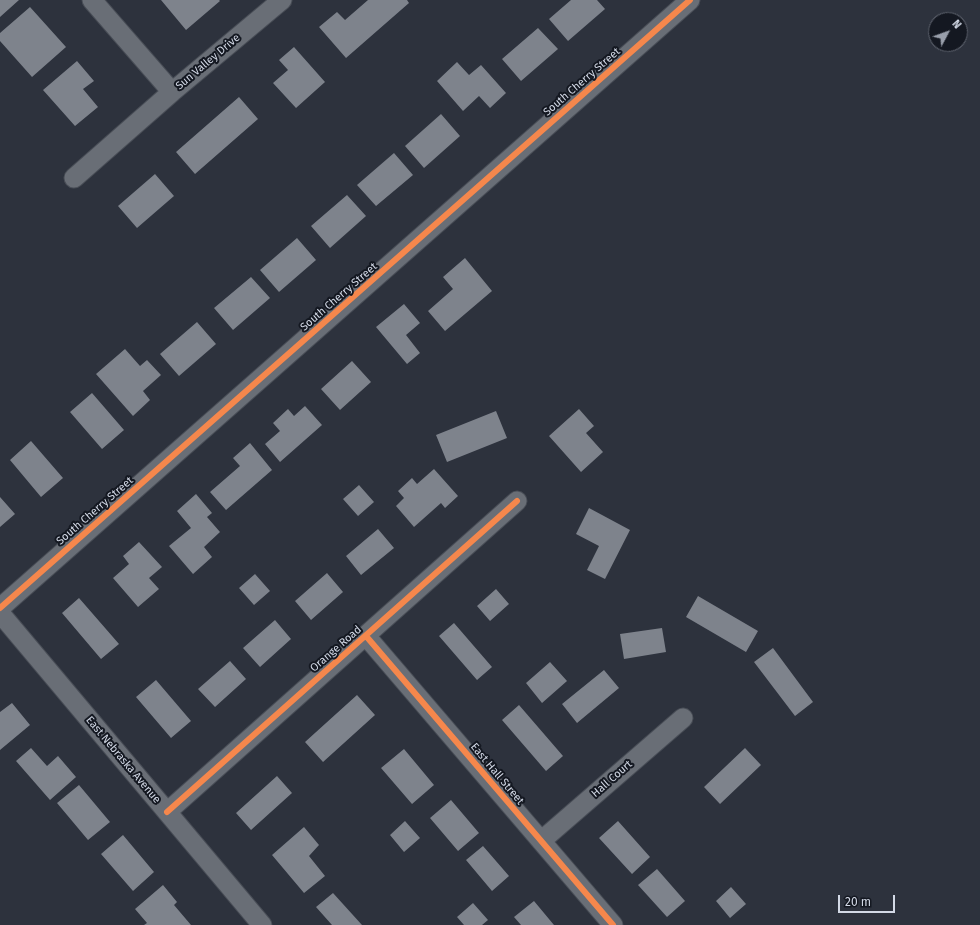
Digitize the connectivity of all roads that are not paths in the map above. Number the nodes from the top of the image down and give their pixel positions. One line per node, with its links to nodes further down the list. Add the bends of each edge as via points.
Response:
1 (92, 0): 4 (street, Sun Valley Drive)
2 (282, 0): 4 (street, Sun Valley Drive)
3 (690, 0): 7 (street, South Cherry Street)
4 (172, 92): 5 (street)
5 (74, 178)
6 (517, 501): 9 (street, Orange Road)
7 (0, 608)
8 (0, 613): 11 (street, East Nebraska Avenue)
9 (366, 636): 11 (street, Orange Road); 12 (street, East Hall Street)
10 (683, 718): 12 (street, Hall Court)
11 (167, 812): 13 (street, East Nebraska Avenue)
12 (541, 840): 14 (street, East Hall Street)
13 (262, 925)
14 (612, 925)

